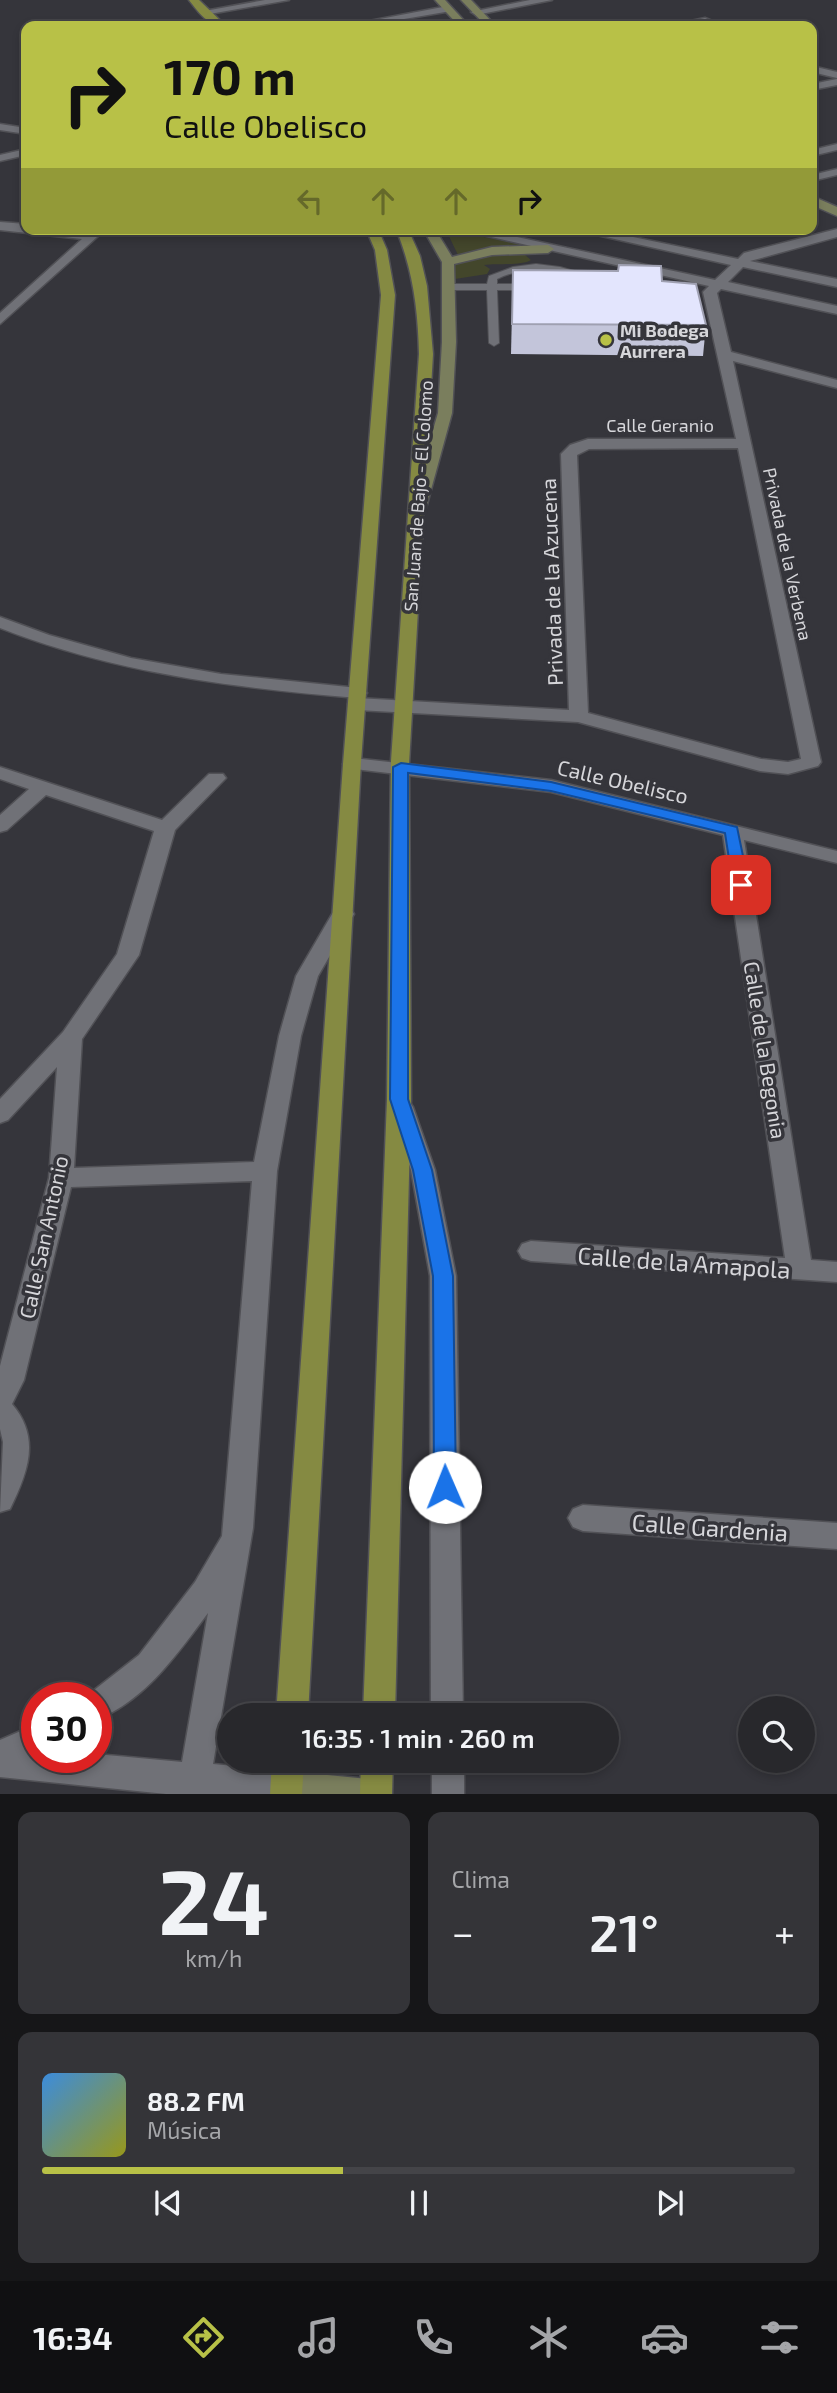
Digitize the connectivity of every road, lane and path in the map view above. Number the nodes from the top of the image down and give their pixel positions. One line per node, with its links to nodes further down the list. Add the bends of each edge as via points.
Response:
1 (194, 0): 10 (main road)
2 (284, 0): 10 (street)
3 (440, 0): 8 (main road)
4 (466, 0): 9 (main road)
5 (487, 0): 7 (street)
6 (547, 0): 7 (street)
7 (503, 8): 9 (street)
8 (448, 9): 11 (street); 12 (main road)
9 (476, 12): 13 (main road)
10 (206, 18)
11 (377, 21)
12 (459, 21)
13 (486, 21)
14 (817, 70): 15 (street)
15 (837, 75)
16 (837, 82): 17 (street)
17 (817, 86)
18 (0, 127): 19 (street)
19 (21, 130)
20 (837, 147): 21 (street)
21 (817, 152)
22 (21, 153): 23 (street)
23 (0, 158)
24 (21, 161): 25 (street)
25 (0, 166)
26 (817, 188): 27 (main road)
27 (837, 197)
28 (817, 202): 29 (main road)
29 (837, 212)
30 (0, 226): 31 (street)
31 (21, 228)
32 (837, 233): 42 (street, via 748,256)
33 (94, 235): 53 (street)
34 (375, 235): 61 (main road, via 382,250 387,295)
35 (405, 235): 59 (main road, San Juan de Bajo - El Colomo, via 420,275 426,368)
36 (432, 235): 41 (main road)
37 (488, 235): 39 (street)
38 (605, 235): 40 (street)
39 (548, 249): 41 (main road, via 492,251); 43 (street)
40 (678, 250): 42 (street); 44 (street)
41 (448, 262): 49 (main road)
42 (740, 263): 46 (street); 47 (street)
43 (632, 266): 44 (street); 45 (lane)
44 (653, 271): 47 (street)
45 (619, 277)
46 (837, 283)
47 (718, 284): 52 (street); 55 (street, Privada de la Verbena, via 710,292)
48 (573, 286): 51 (lane, via 590,284 571,271 522,267 492,278)
49 (449, 287): 51 (lane); 59 (main road, via 445,413)
50 (545, 287): 51 (lane)
51 (491, 288): 54 (lane)
52 (837, 310)
53 (0, 320)
54 (494, 343)
55 (726, 355): 56 (street); 57 (street, Privada de la Verbena)
56 (837, 384)
57 (746, 443): 58 (street, Calle Geranio, via 588,444); 63 (street, Privada de la Verbena, via 811,762 788,768 760,765)
58 (575, 448): 63 (street, Privada de la Azucena, via 569,454)
59 (417, 510): 62 (main road, San Juan de Bajo - El Colomo)
60 (0, 622): 61 (street, via 43,641 163,672)
61 (357, 706): 62 (street); 64 (main road)
62 (403, 715): 63 (street); 65 (main road, San Juan de Bajo - El Colomo)
63 (579, 716)
64 (353, 762): 65 (street, Calle Obelisco); 73 (main road)
65 (401, 764): 71 (street, Calle Obelisco, via 551,786); 75 (main road, San Juan de Bajo - El Colomo)
66 (0, 773): 68 (street)
67 (216, 778): 70 (street)
68 (42, 788): 69 (street); 70 (street)
69 (0, 826)
70 (165, 828): 74 (street, via 128,955)
71 (732, 830): 72 (street, Calle Obelisco); 80 (street, Calle de la Begonia)
72 (837, 857)
73 (343, 914): 77 (street, via 307,976 290,1036); 89 (main road)
74 (71, 1038): 76 (street); 78 (street, Calle San Antonio)
75 (399, 1099): 90 (main road, San Juan de Bajo - El Colomo); 91 (street, via 423,1170 443,1276)
76 (0, 1114)
77 (265, 1171): 78 (street); 86 (street)
78 (61, 1178): 82 (street, Calle San Antonio, via 10,1380)
79 (531, 1251): 80 (street, Calle de la Amapola)
80 (800, 1270): 81 (street, Calle de la Amapola)
81 (837, 1272)
82 (0, 1401)
83 (0, 1409): 84 (street, via 13,1422 19,1446)
84 (0, 1500)
85 (583, 1518): 87 (street, Calle Gardenia)
86 (238, 1528): 88 (street, via 206,1592 150,1665); 97 (street)
87 (837, 1536)
88 (112, 1693)
89 (293, 1703)
90 (379, 1703)
91 (447, 1703)
92 (21, 1748): 93 (street)
93 (0, 1759): 97 (street)
94 (377, 1773): 99 (main road)
95 (448, 1773): 100 (street)
96 (287, 1781): 97 (street); 98 (main road)
97 (193, 1787)
98 (368, 1794)
99 (376, 1794)
100 (448, 1794)

